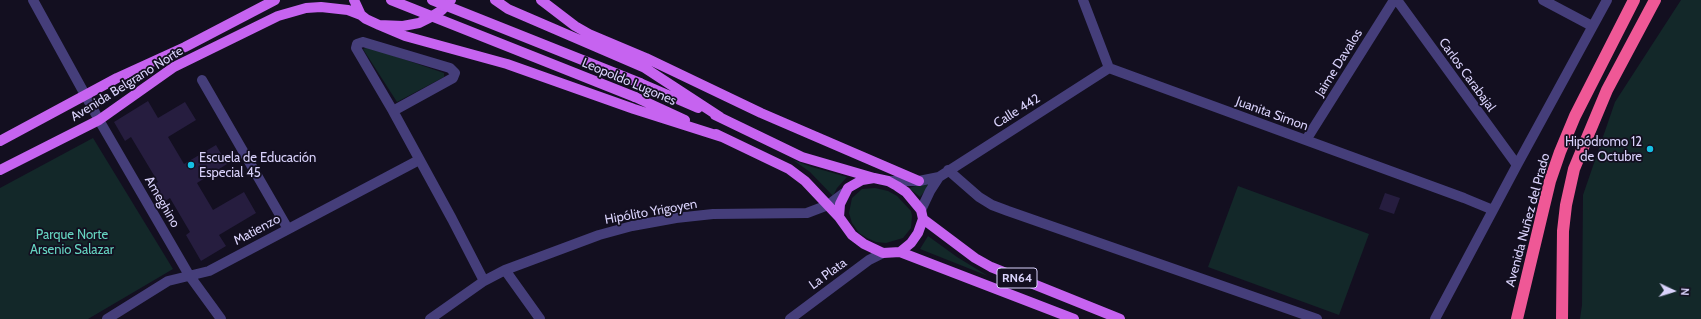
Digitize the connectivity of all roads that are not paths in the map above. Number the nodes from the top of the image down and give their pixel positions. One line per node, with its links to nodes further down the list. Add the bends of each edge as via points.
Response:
1 (33, 0): 25 (street, Ameghino)
2 (333, 0): 17 (main road)
3 (354, 0): 18 (main road)
4 (391, 0): 29 (main road, Leopoldo Lugones, bridge, via 635,97)
5 (432, 0): 27 (main road, Leopoldo Lugones, bridge)
6 (451, 0): 20 (main road, via 442,10 420,22 403,26)
7 (495, 0): 19 (main road, via 508,9)
8 (541, 0): 22 (main road)
9 (1083, 0): 23 (street)
10 (1394, 0): 30 (street, Jaime Davalos)
11 (1397, 0): 33 (street, Carlos Carabajal)
12 (1543, 0): 21 (street)
13 (1608, 0): 21 (street)
14 (1634, 0): 60 (highway, Avenida Nuñez del Prado, via 1575,116 1560,152 1550,181)
15 (1655, 0): 61 (highway, via 1607,90 1574,169 1566,204)
16 (270, 2): 25 (main road, Avenida Belgrano Norte, via 185,47)
17 (348, 10): 18 (main road, Avenida Belgrano Norte); 28 (main road, Avenida Belgrano Norte, via 314,8 278,16 174,67)
18 (361, 15): 20 (main road, Avenida Belgrano Norte)
19 (543, 24): 22 (main road); 27 (main road, via 645,68)
20 (379, 25): 29 (main road, Avenida Belgrano Norte, via 405,36 507,64)
21 (1592, 26): 33 (street)
22 (589, 34): 39 (main road, via 761,113)
23 (1109, 68): 30 (street, Juanita Simon); 35 (street, Calle 442)
24 (202, 80): 45 (street)
25 (85, 94): 28 (street, Ameghino); 31 (main road, Avenida Belgrano Norte)
26 (393, 111): 26 (street, via 453,78 455,72 450,68 363,42 357,44 356,48); 32 (street)
27 (720, 117): 37 (main road, Leopoldo Lugones, via 802,157)
28 (99, 120): 34 (main road, Avenida Belgrano Norte); 49 (street, Ameghino)
29 (722, 137): 41 (main road, Leopoldo Lugones, via 789,168 806,181)
30 (1306, 140): 42 (street, Juanita Simon)
31 (0, 141)
32 (420, 160): 45 (street, Matienzo); 50 (street)
33 (1517, 165): 42 (street)
34 (0, 170)
35 (948, 170): 36 (street, Calle 442); 58 (street, via 992,205)
36 (939, 177): 39 (street, Calle 442); 43 (street, Calle 442, via 930,191)
37 (874, 178): 38 (main road, RN64); 40 (main road, RN64, via 854,183)
38 (888, 181): 39 (street, Calle 442); 43 (main road, RN64, via 906,192)
39 (919, 181)
40 (844, 193): 41 (street, Hipólito Yrigoyen / RN64); 44 (main road)
41 (828, 205): 44 (main road, Leopoldo Lugones); 48 (street, Hipólito Yrigoyen / RN64, via 807,213 713,214 632,226 599,235)
42 (1493, 210): 59 (street)
43 (922, 215): 47 (main road, via 918,234); 57 (main road, RN64, via 964,250 991,267)
44 (839, 216): 46 (main road, RN64, via 852,235 864,244)
45 (288, 229): 49 (street, Matienzo, via 209,271)
46 (883, 252): 47 (main road, RN64); 55 (street, La Plata)
47 (900, 252): 56 (main road, RN64)
48 (505, 270): 50 (street, Hipólito Yrigoyen / RN64); 54 (street)
49 (189, 275): 51 (street, Matienzo, via 168,281); 52 (street, Ameghino)
50 (484, 281): 53 (street, Hipólito Yrigoyen / RN64)
51 (107, 319)
52 (221, 319)
53 (430, 319)
54 (540, 319)
55 (790, 319)
56 (1074, 319)
57 (1120, 319)
58 (1316, 319)
59 (1435, 319)
60 (1517, 319)
61 (1562, 319)

